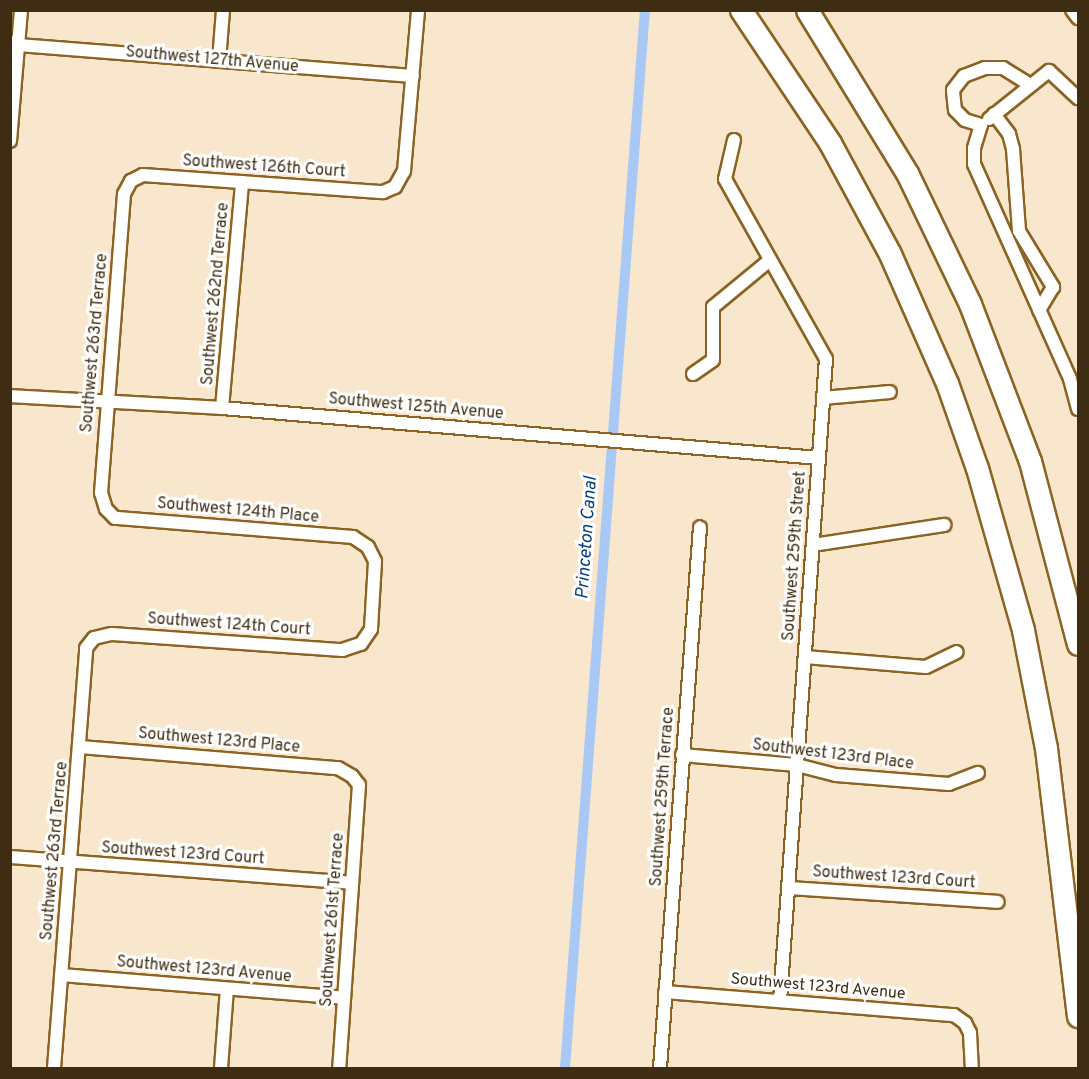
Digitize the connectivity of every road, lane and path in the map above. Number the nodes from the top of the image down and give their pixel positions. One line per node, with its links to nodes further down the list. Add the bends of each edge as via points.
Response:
1 (21, 10): 8 (street)
2 (223, 10): 9 (street)
3 (418, 10): 10 (street)
4 (741, 10): 54 (highway, via 830,143 890,254 947,383 977,468 1011,584 1042,726)
5 (807, 10): 36 (highway, via 908,175 970,304 1030,461)
6 (1072, 11): 7 (street)
7 (1078, 18)
8 (14, 44): 9 (street, Southwest 127th Avenue); 16 (street)
9 (219, 62): 10 (street, Southwest 127th Avenue)
10 (413, 76): 18 (street, Southwest 126th Court, via 404,171 395,187 383,192)
11 (1029, 84): 12 (street, via 1049,71); 13 (street); 14 (street, via 1003,68 985,68 964,76 953,90 955,110 965,120)
12 (1078, 98)
13 (994, 114): 14 (street); 20 (street, via 1009,134 1013,149 1019,231 1053,287)
14 (981, 125): 20 (street, via 974,147 974,164)
15 (734, 140): 19 (street, Southwest 259th Street, via 725,179)
16 (10, 141)
17 (131, 181): 18 (street, Southwest 126th Court, via 143,175); 26 (street, Southwest 263rd Terrace, via 124,194)
18 (242, 182): 27 (street, Southwest 262nd Terrace)
19 (770, 260): 21 (street, via 713,307 713,360); 25 (street, Southwest 259th Street, via 826,358)
20 (1039, 309): 22 (street)
21 (693, 374)
22 (1074, 377): 28 (street)
23 (890, 392): 25 (street)
24 (10, 396): 26 (street, Southwest 125th Avenue)
25 (823, 398): 29 (street, Southwest 259th Street)
26 (107, 402): 27 (street, Southwest 125th Avenue); 30 (street, Southwest 263rd Terrace, via 101,493)
27 (222, 408): 29 (street, Southwest 125th Avenue)
28 (1078, 410)
29 (819, 458): 33 (street, Southwest 259th Street)
30 (106, 509): 35 (street, Southwest 124th Place, via 115,518 353,537 368,547 375,561 371,629)
31 (944, 525): 33 (street)
32 (700, 527): 40 (street, Southwest 259th Terrace)
33 (813, 545): 38 (street, Southwest 259th Street)
34 (94, 638): 35 (street, Southwest 124th Court, via 112,634 342,650); 39 (street, Southwest 263rd Terrace, via 86,648)
35 (360, 644)
36 (1078, 644)
37 (957, 652): 38 (street, via 926,667)
38 (805, 657): 41 (street, Southwest 259th Street)
39 (80, 747): 43 (street, Southwest 123rd Place, via 338,768); 45 (street, Southwest 263rd Terrace)
40 (682, 755): 41 (street, Southwest 123rd Place); 51 (street, Southwest 259th Terrace)
41 (797, 765): 42 (street, Southwest 123rd Place, via 836,775 949,784); 47 (street, Southwest 259th Street)
42 (978, 773)
43 (352, 776): 46 (street, Southwest 261st Terrace, via 359,785)
44 (10, 857): 45 (street, Southwest 123rd Court)
45 (72, 862): 46 (street, Southwest 123rd Court); 49 (street, Southwest 263rd Terrace)
46 (352, 883): 52 (street, Southwest 261st Terrace)
47 (788, 888): 48 (street, Southwest 123rd Court); 53 (street, Southwest 259th Street)
48 (998, 902)
49 (61, 975): 50 (street, Southwest 123rd Avenue); 55 (street, Southwest 263rd Terrace)
50 (227, 988): 52 (street, Southwest 123rd Avenue); 56 (street)
51 (665, 992): 53 (street, Southwest 123rd Avenue); 58 (street, Southwest 259th Terrace)
52 (344, 998): 57 (street, Southwest 261st Terrace)
53 (780, 1001): 59 (street, Southwest 123rd Avenue, via 954,1015 970,1032)
54 (1078, 1016)
55 (54, 1068)
56 (221, 1068)
57 (339, 1068)
58 (660, 1068)
59 (972, 1068)

